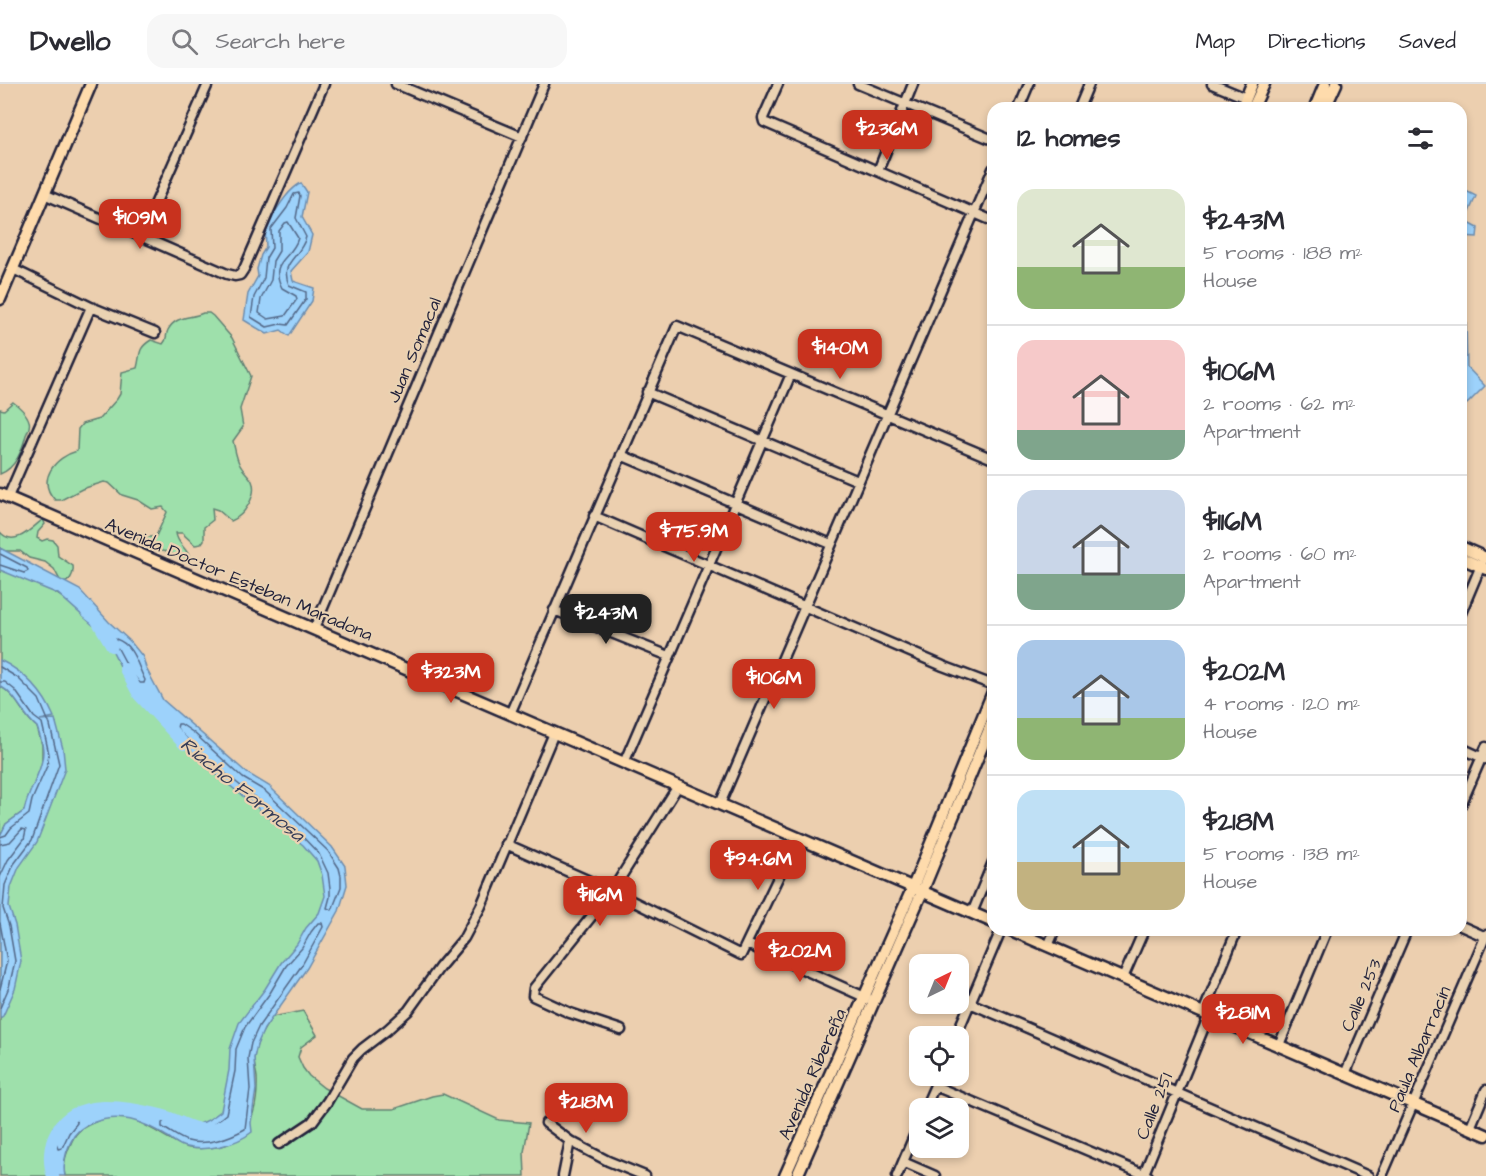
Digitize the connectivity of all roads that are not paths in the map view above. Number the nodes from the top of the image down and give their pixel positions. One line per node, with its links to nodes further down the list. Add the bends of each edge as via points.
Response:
1 (91, 84): 27 (main road)
2 (208, 84): 30 (street)
3 (324, 84): 30 (street, via 240,275 227,274)
4 (396, 84): 23 (street)
5 (544, 84): 23 (street, Juan Somacal)
6 (778, 84): 25 (street, via 764,122)
7 (858, 84): 22 (street)
8 (913, 84): 22 (street)
9 (1029, 84): 15 (street)
10 (1089, 84): 16 (street)
11 (1212, 84): 17 (street)
12 (1252, 84): 18 (main road)
13 (1264, 84): 19 (main road)
14 (1326, 86): 20 (main road); 21 (main road)
15 (1022, 102)
16 (1082, 102)
17 (1242, 102)
18 (1244, 102)
19 (1256, 102)
20 (1318, 102)
21 (1325, 102)
22 (904, 104): 24 (street); 25 (street)
23 (522, 137): 53 (street, Juan Somacal)
24 (987, 139)
25 (878, 171): 28 (street)
26 (987, 184): 28 (street)
27 (44, 194): 30 (street); 31 (main road)
28 (975, 213): 29 (street); 37 (street)
29 (987, 218)
30 (141, 236)
31 (13, 269): 32 (main road); 33 (street)
32 (0, 299)
33 (92, 308): 34 (street); 42 (street)
34 (155, 333)
35 (791, 374): 36 (street, via 677,326); 37 (street); 38 (street)
36 (647, 392): 38 (street); 39 (street)
37 (888, 415): 40 (street); 41 (street)
38 (761, 442): 41 (street); 43 (street)
39 (621, 455): 43 (street); 44 (street)
40 (987, 456)
41 (858, 481): 45 (street)
42 (4, 496): 53 (main road, Avenida Doctor Esteban Maradona)
43 (735, 504): 45 (street); 49 (street)
44 (594, 516): 49 (street); 52 (street)
45 (831, 544): 51 (street)
46 (1467, 551): 48 (main road)
47 (1467, 559): 48 (main road)
48 (1484, 562): 50 (street)
49 (708, 565): 51 (street); 54 (street)
50 (1467, 600)
51 (804, 606): 55 (street); 65 (street)
52 (554, 610): 54 (street); 56 (street)
53 (314, 629): 56 (main road, Avenida Doctor Esteban Maradona)
54 (669, 657): 62 (street)
55 (987, 683)
56 (510, 714): 58 (main road, Avenida Doctor Esteban Maradona)
57 (987, 728): 69 (main road, Avenida Ribereña)
58 (554, 733): 62 (main road, Avenida Doctor Esteban Maradona); 67 (street)
59 (1486, 747): 61 (street)
60 (1467, 751): 61 (street)
61 (1484, 758): 64 (street)
62 (624, 763): 63 (main road, Avenida Doctor Esteban Maradona)
63 (678, 786): 65 (main road, Avenida Doctor Esteban Maradona); 70 (street)
64 (1467, 793)
65 (720, 804): 66 (main road, Avenida Doctor Esteban Maradona)
66 (797, 838): 69 (main road, Avenida Doctor Esteban Maradona); 82 (street)
67 (506, 844): 70 (street); 101 (street, via 464,938 408,1011 353,1058 312,1122)
68 (987, 877): 71 (street)
69 (917, 890): 71 (main road, Avenida Doctor Esteban Maradona); 85 (main road, Avenida Ribereña)
70 (612, 891): 82 (street, via 741,955); 89 (street, via 534,988 533,996)
71 (972, 913): 72 (main road, Avenida Doctor Esteban Maradona)
72 (987, 919)
73 (1467, 928): 81 (street)
74 (998, 936): 86 (street)
75 (1025, 936): 83 (main road)
76 (1052, 936): 83 (street)
77 (1141, 936): 84 (street)
78 (1235, 936): 87 (street, Calle 251)
79 (1325, 936): 90 (street)
80 (1404, 936): 91 (street, Calle 253)
81 (1486, 936): 96 (street, Paula Albarracín)
82 (747, 944): 85 (street)
83 (1048, 946): 84 (main road)
84 (1123, 978): 87 (main road)
85 (869, 999): 107 (main road, Avenida Ribereña); 108 (main road, Avenida Ribereña)
86 (970, 1003): 88 (street); 94 (street)
87 (1206, 1014): 90 (main road); 94 (street, Calle 251)
88 (960, 1026)
89 (621, 1030)
90 (1279, 1046): 91 (main road)
91 (1345, 1074): 96 (main road)
92 (934, 1086): 95 (street); 104 (street)
93 (1486, 1090): 98 (street)
94 (1178, 1093): 104 (street, Calle 251); 111 (street)
95 (929, 1098)
96 (1414, 1103): 98 (main road); 112 (street, Paula Albarracín)
97 (546, 1123): 100 (street)
98 (1470, 1128): 99 (main road)
99 (1486, 1135)
100 (570, 1141): 105 (street); 106 (street)
101 (279, 1144)
102 (909, 1148): 103 (street)
103 (903, 1162): 109 (street); 110 (street)
104 (1145, 1175)
105 (563, 1176)
106 (645, 1176)
107 (785, 1176)
108 (796, 1176)
109 (897, 1176)
110 (935, 1176)
111 (1368, 1176)
112 (1382, 1176)

